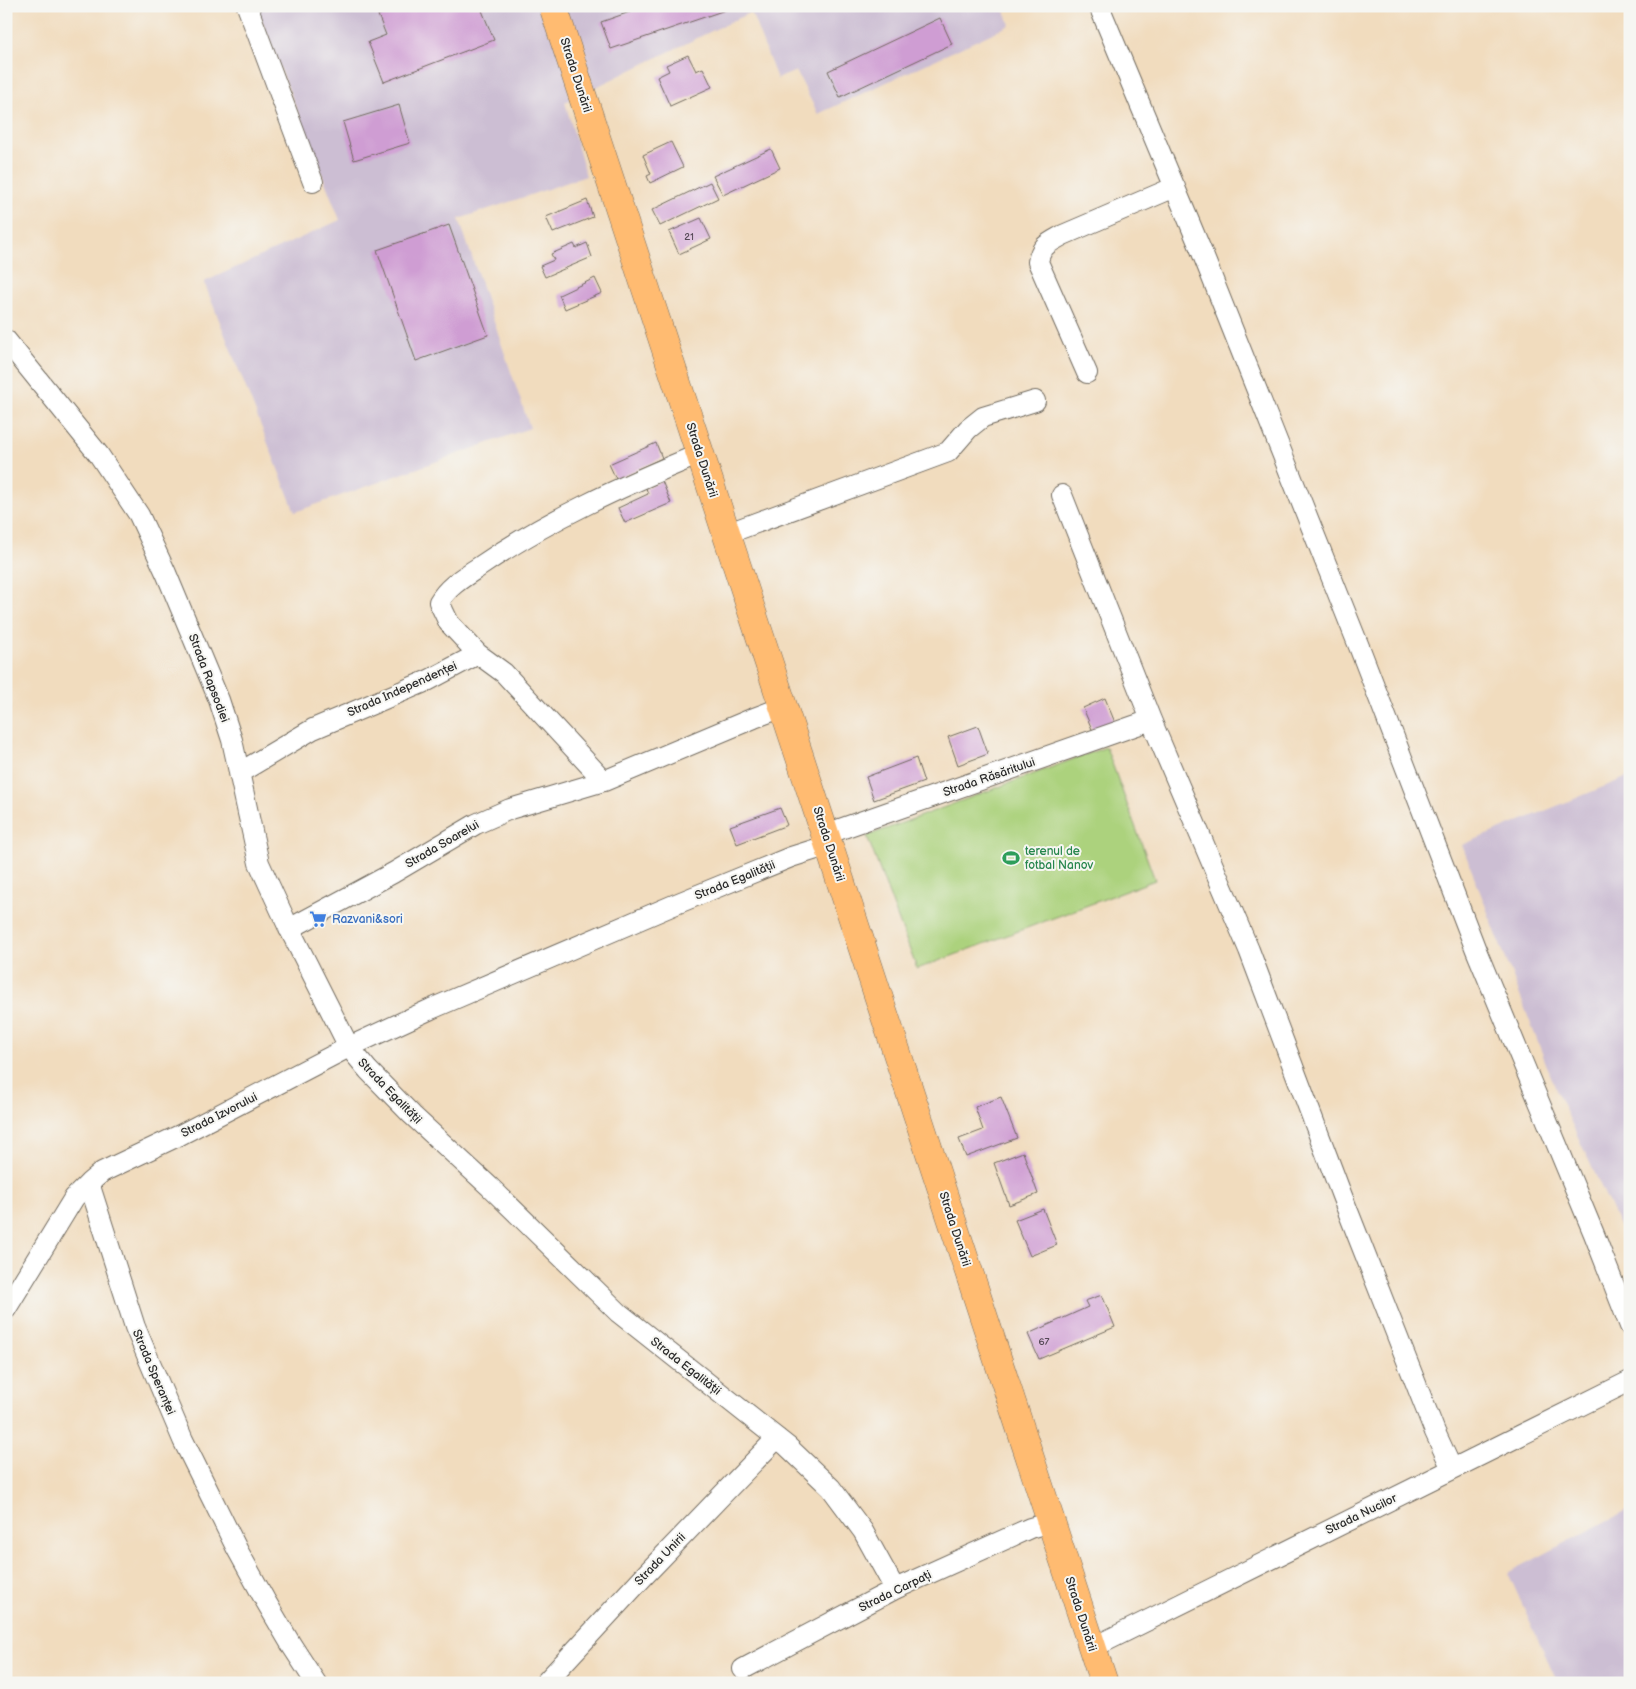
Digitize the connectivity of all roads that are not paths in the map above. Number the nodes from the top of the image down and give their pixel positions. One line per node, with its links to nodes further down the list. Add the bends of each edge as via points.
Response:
1 (247, 6): 4 (street)
2 (553, 6): 9 (main road, Strada Dunării)
3 (1099, 6): 5 (street)
4 (313, 182)
5 (1175, 187): 7 (street, via 1063,235 1040,252 1038,262); 22 (street, via 1476,950)
6 (6, 340): 15 (street, Strada Rapsodiei, via 99,455 139,515 219,700)
7 (1087, 373)
8 (1035, 401): 11 (street, via 983,417 948,452)
9 (700, 454): 11 (main road, Strada Dunării); 12 (street, via 596,500 509,546 444,593 439,602 449,623)
10 (1062, 495): 14 (street)
11 (726, 534): 13 (main road, Strada Dunării)
12 (478, 654): 15 (street, Strada Independenței, via 429,680 313,729); 16 (street, via 504,674)
13 (783, 707): 16 (street, Strada Soarelui); 17 (main road, Strada Dunării)
14 (1151, 720): 17 (street, Strada Răsăritului); 25 (street, via 1249,950 1342,1196)
15 (239, 773): 18 (street, Strada Rapsodiei, via 259,863)
16 (604, 781): 18 (street, Strada Soarelui, via 510,809 476,824)
17 (828, 839): 19 (street, Strada Egalității); 26 (main road, Strada Dunării)
18 (289, 929): 19 (street, Strada Rapsodiei)
19 (349, 1047): 20 (street, Strada Izvorului, via 102,1172); 24 (street, Strada Egalității, via 412,1115 618,1313)
20 (89, 1182): 21 (street, via 74,1198); 30 (street, Strada Speranței, via 135,1328 183,1440 264,1600)
21 (6, 1309)
22 (1630, 1326)
23 (1630, 1381): 25 (street, Strada Nucilor)
24 (777, 1438): 27 (street, Strada Egalității, via 831,1488 862,1531); 31 (street, Strada Unirii)
25 (1452, 1469): 28 (street, Strada Nucilor)
26 (1051, 1522): 27 (street, Strada Carpați, via 1030,1528); 28 (main road, Strada Dunării)
27 (895, 1589): 29 (street, Strada Carpați)
28 (1092, 1648): 32 (main road, Strada Dunării)
29 (743, 1669)
30 (316, 1683)
31 (545, 1683)
32 (1104, 1683)

